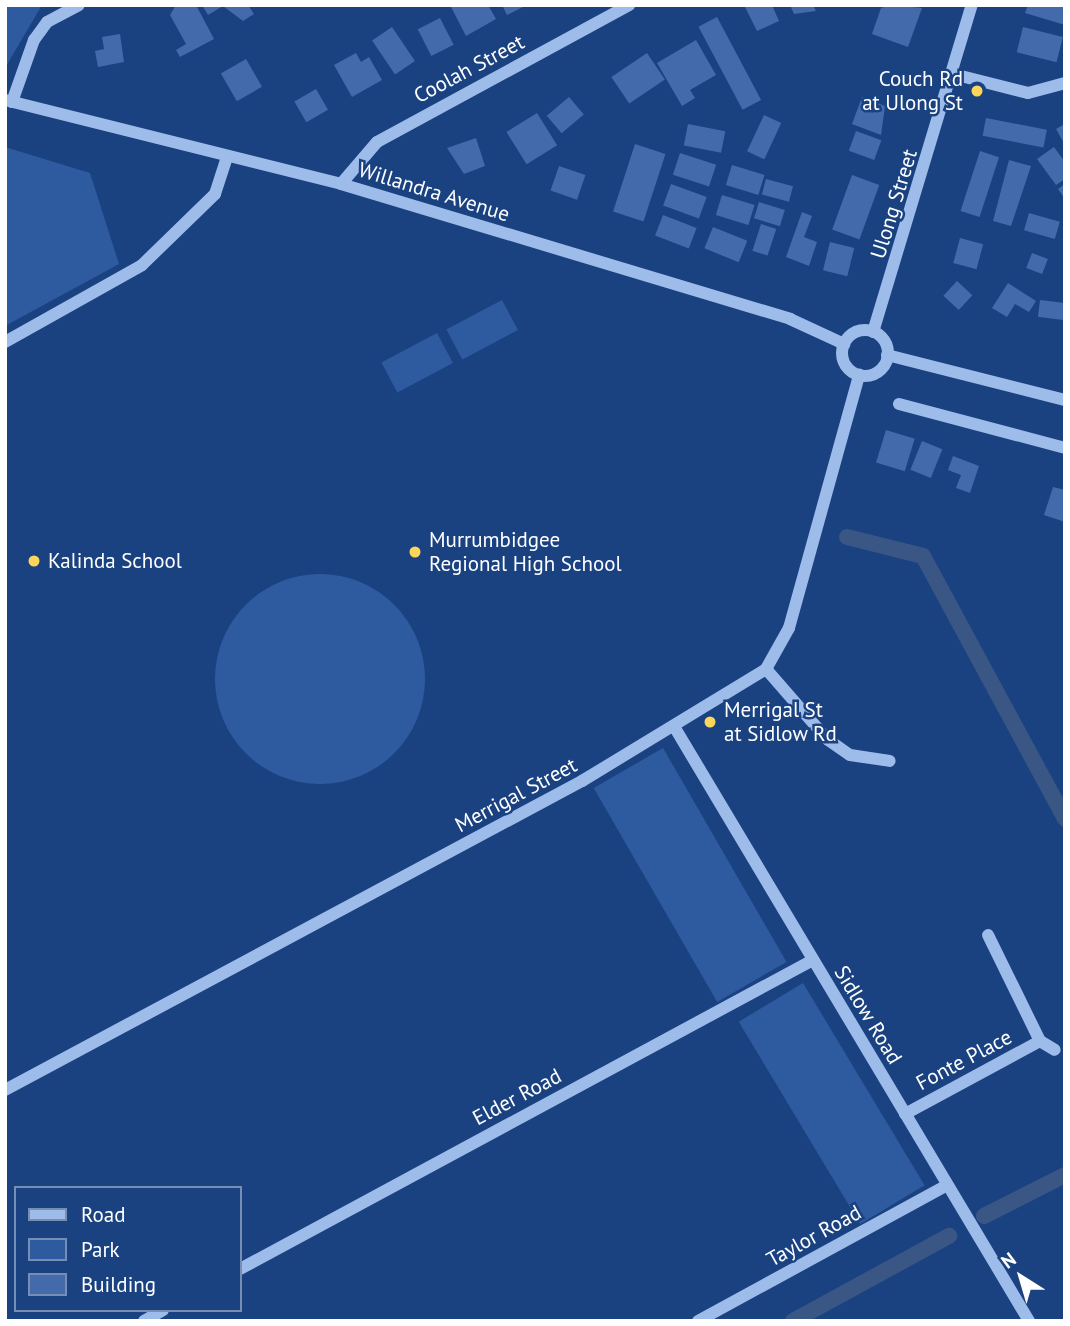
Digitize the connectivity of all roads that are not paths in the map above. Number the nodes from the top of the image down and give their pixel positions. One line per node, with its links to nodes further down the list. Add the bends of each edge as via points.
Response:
1 (79, 5): 6 (street, via 47,22 34,40)
2 (629, 5): 8 (street, Coolah Street, via 377,142)
3 (972, 5): 4 (street, Ulong Street)
4 (953, 74): 5 (street, via 1028,93); 9 (street, Ulong Street)
5 (1065, 83)
6 (9, 101): 7 (street, Willandra Avenue)
7 (227, 156): 8 (street, Willandra Avenue); 10 (street, via 215,194 142,265)
8 (341, 184): 11 (street, Willandra Avenue, via 790,319)
9 (873, 331): 11 (street, via 856,332); 12 (street)
10 (5, 342)
11 (844, 344): 13 (street, via 845,363)
12 (887, 355): 13 (street, via 878,371); 14 (street)
13 (859, 375): 17 (street, Merrigal Street, via 789,628)
14 (1065, 400)
15 (899, 404): 16 (street)
16 (1065, 448)
17 (766, 668): 18 (street, Merrigal Street); 19 (street, via 827,740 850,755)
18 (675, 728): 21 (street, Sidlow Road); 24 (street, Merrigal Street)
19 (890, 761)
20 (988, 935): 22 (street, Fonte Place)
21 (813, 960): 25 (street, Sidlow Road); 27 (street, Elder Road)
22 (1041, 1041): 23 (street, Fonte Place); 25 (street, Fonte Place)
23 (1055, 1051)
24 (5, 1090)
25 (905, 1114): 26 (street, Sidlow Road)
26 (947, 1185): 30 (street, Taylor Road); 31 (street, Sidlow Road)
27 (242, 1268)
28 (160, 1312): 29 (street)
29 (144, 1321)
30 (698, 1321)
31 (1029, 1321)

